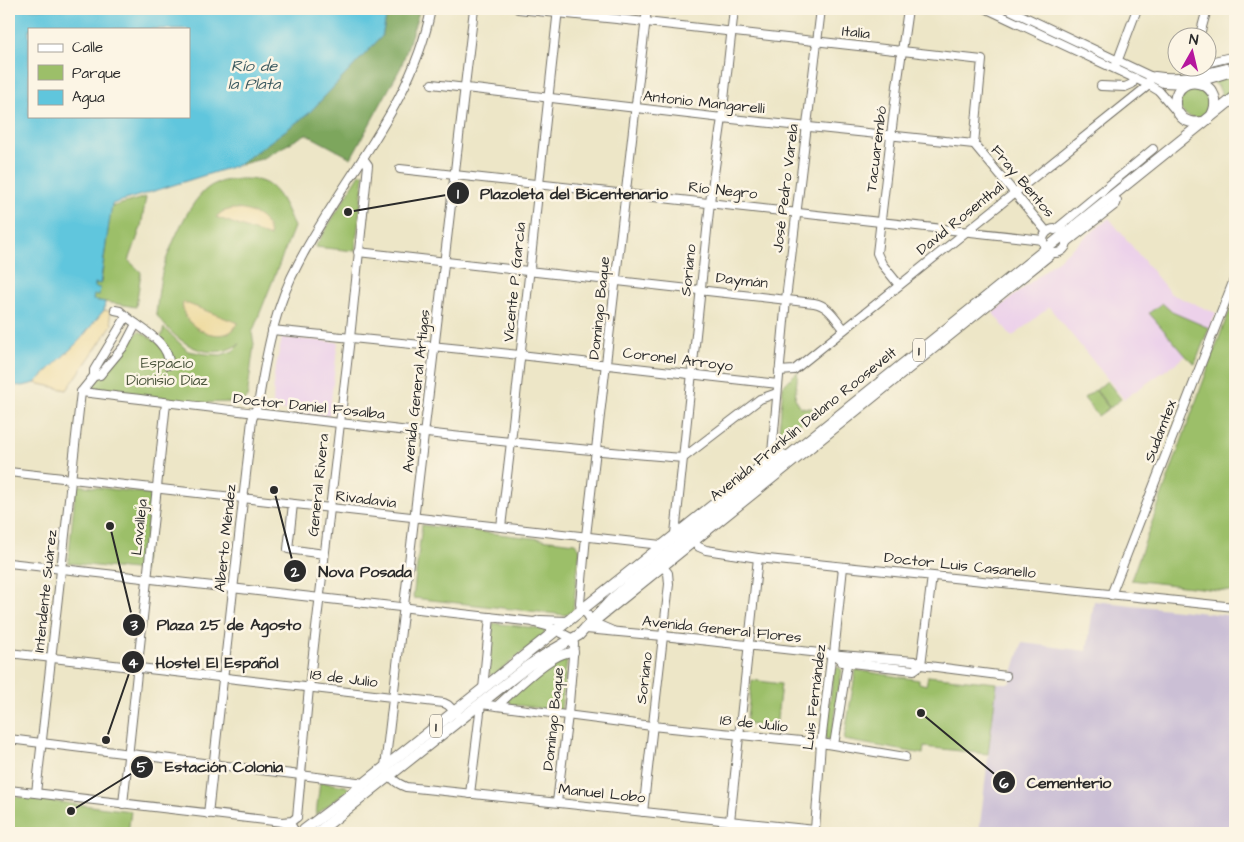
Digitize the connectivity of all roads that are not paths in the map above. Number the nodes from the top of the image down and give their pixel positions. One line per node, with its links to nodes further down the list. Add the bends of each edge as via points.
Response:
1 (431, 9): 43 (street, Alberto Méndez, via 411,74 390,116)
2 (474, 9): 32 (street, Avenida General Artigas)
3 (518, 9): 12 (street, Italia)
4 (647, 9): 13 (street, Domingo Baque)
5 (734, 9): 15 (street, Soriano)
6 (821, 9): 16 (street, José Pedro Varela)
7 (908, 9): 17 (street, Tacuarembó)
8 (986, 9): 23 (street)
9 (1008, 9): 20 (street)
10 (1137, 9): 20 (street)
11 (1207, 9): 14 (street)
12 (557, 11): 13 (street, Italia); 34 (street, Vicente P. García)
13 (646, 22): 15 (street, Italia); 35 (street, Domingo Baque)
14 (1202, 28)
15 (732, 32): 16 (street, Italia); 37 (street, Soriano)
16 (817, 42): 17 (street, Italia); 39 (street, José Pedro Varela)
17 (902, 51): 19 (street, Italia); 40 (street, Tacuarembó)
18 (1235, 56): 21 (street)
19 (982, 60): 41 (street, Fray Bentos)
20 (1118, 61): 23 (street); 25 (street)
21 (1216, 61)
22 (1235, 66): 28 (street)
23 (1114, 69): 26 (street)
24 (1235, 70): 28 (main road)
25 (1150, 76): 28 (street, via 1163,83); 30 (street)
26 (1135, 78): 30 (street); 31 (street, via 1125,87)
27 (1190, 78): 28 (street)
28 (1190, 81): 36 (main road, via 1176,95); 38 (main road, via 1203,84 1212,91 1215,102)
29 (432, 84): 32 (street, Antonio Mangarelli)
30 (1149, 84): 36 (street); 48 (street, David Rosenthal)
31 (1101, 86)
32 (464, 88): 34 (street, Antonio Mangarelli); 46 (street, Avenida General Artigas)
33 (1235, 97): 38 (main road, Avenida Franklin Delano Roosevelt / 1)
34 (548, 98): 35 (street, Antonio Mangarelli); 47 (street, Vicente P. García)
35 (635, 108): 37 (street, Antonio Mangarelli); 49 (street, Domingo Baque)
36 (1178, 113): 38 (main road, via 1188,121); 42 (main road, via 1180,130)
37 (722, 118): 39 (street, Antonio Mangarelli); 50 (street, Soriano)
38 (1207, 119): 42 (main road, Avenida Franklin Delano Roosevelt / 1)
39 (806, 127): 40 (street, Antonio Mangarelli); 52 (street, José Pedro Varela)
40 (891, 136): 41 (street, Antonio Mangarelli); 53 (street, Tacuarembó)
41 (974, 144): 48 (street, Fray Bentos)
42 (1175, 144): 45 (main road, Avenida Franklin Delano Roosevelt / 1, via 1156,151)
43 (363, 158): 57 (street, General Rivera, via 368,165); 70 (street, Alberto Méndez, via 301,257 283,295)
44 (400, 169): 46 (street, Río Negro)
45 (1131, 174): 51 (street, Avenida Franklin Delano Roosevelt); 51 (main road, Avenida Franklin Delano Roosevelt / 1, via 1115,198)
46 (454, 176): 47 (street, Río Negro); 58 (street, Avenida General Artigas)
47 (538, 185): 49 (street, Río Negro); 59 (street, Vicente P. García)
48 (1015, 192): 54 (street, David Rosenthal); 55 (street, Fray Bentos)
49 (625, 194): 50 (street, Río Negro); 61 (street, Domingo Baque)
50 (710, 202): 52 (street, Río Negro); 63 (street, Soriano)
51 (1095, 208): 55 (main road, Avenida Franklin Delano Roosevelt / 1)
52 (796, 212): 53 (street, Río Negro); 64 (street, José Pedro Varela)
53 (881, 222): 54 (street, Río Negro); 62 (street, Tacuarembó, via 878,257)
54 (966, 232): 56 (street, Río Negro); 62 (street, David Rosenthal)
55 (1058, 235): 56 (main road, Avenida Franklin Delano Roosevelt / 1); 56 (street)
56 (1047, 247): 65 (main road, Avenida Franklin Delano Roosevelt / 1)
57 (358, 252): 58 (street, Daymán); 71 (street, General Rivera)
58 (444, 261): 59 (street, Daymán); 72 (street, Avenida General Artigas)
59 (529, 271): 61 (street, Daymán); 73 (street, Vicente P. García)
60 (1235, 277): 112 (street, Sudamtex)
61 (616, 280): 63 (street, Daymán); 74 (street, Domingo Baque)
62 (899, 285): 69 (street, David Rosenthal)
63 (700, 289): 64 (street, Daymán); 77 (street, Soriano)
64 (786, 299): 69 (street, Daymán, via 822,305); 76 (street, José Pedro Varela)
65 (977, 309): 90 (street); 90 (main road, Avenida Franklin Delano Roosevelt / 1)
66 (115, 310): 67 (street)
67 (126, 317): 68 (street); 78 (street, via 94,370)
68 (136, 324): 75 (street, via 168,353); 78 (street, via 125,345 100,375)
69 (844, 329): 76 (street, David Rosenthal, via 794,370)
70 (272, 330): 71 (street, Coronel Arroyo); 84 (street, Alberto Méndez)
71 (350, 338): 72 (street, Coronel Arroyo); 85 (street, General Rivera)
72 (434, 346): 73 (street, Coronel Arroyo); 86 (street, Avenida General Artigas)
73 (520, 355): 74 (street, Coronel Arroyo); 87 (street, Vicente P. García)
74 (606, 364): 77 (street, Coronel Arroyo); 88 (street, Domingo Baque)
75 (169, 365)
76 (779, 371): 80 (street, José Pedro Varela)
77 (691, 375): 79 (street, Coronel Arroyo); 89 (street, Soriano)
78 (94, 376): 81 (street)
79 (752, 382): 80 (street, Coronel Arroyo); 82 (street, Coronel Arroyo, via 761,389)
80 (778, 389): 82 (street); 90 (street, José Pedro Varela)
81 (81, 392): 83 (street, Doctor Daniel Fosalba); 92 (street, Intendente Suárez)
82 (760, 399): 89 (street)
83 (166, 402): 84 (street, Doctor Daniel Fosalba); 93 (street, Lavalleja)
84 (254, 414): 85 (street, Doctor Daniel Fosalba); 94 (street, Alberto Méndez)
85 (339, 423): 86 (street, Doctor Daniel Fosalba); 96 (street, General Rivera)
86 (425, 432): 87 (street, Doctor Daniel Fosalba); 97 (street, Avenida General Artigas)
87 (511, 442): 88 (street, Doctor Daniel Fosalba); 98 (street, Vicente P. García)
88 (597, 451): 89 (street, Doctor Daniel Fosalba); 101 (street, Domingo Baque)
89 (683, 458): 99 (street, Soriano)
90 (772, 467): 100 (main road, Avenida Franklin Delano Roosevelt / 1); 100 (street)
91 (9, 472): 92 (street, Rivadavia)
92 (71, 480): 93 (street, Rivadavia); 108 (street, Intendente Suárez)
93 (157, 489): 94 (street, Rivadavia); 110 (street, Lavalleja)
94 (244, 499): 95 (street, Rivadavia); 111 (street, Alberto Méndez)
95 (293, 504): 96 (street, Rivadavia); 103 (street, via 288,549)
96 (329, 508): 97 (street, Rivadavia); 103 (street, General Rivera)
97 (415, 518): 98 (street, Rivadavia); 114 (street, Avenida General Artigas)
98 (501, 527): 101 (street, Rivadavia)
99 (675, 534): 100 (main road, Avenida Franklin Delano Roosevelt / 1); 102 (main road, Avenida Franklin Delano Roosevelt / 1)
100 (689, 535): 104 (street, Doctor Luis Casanello, via 706,550); 105 (main road, Avenida Franklin Delano Roosevelt / 1)
101 (586, 536): 102 (street, Rivadavia); 116 (street, Domingo Baque)
102 (661, 545): 105 (main road, Avenida Franklin Delano Roosevelt / 1)
103 (324, 554): 113 (street, General Rivera)
104 (758, 558): 107 (street, Doctor Luis Casanello); 124 (street)
105 (658, 560): 116 (main road, Avenida Franklin Delano Roosevelt / 1); 120 (main road, Avenida Franklin Delano Roosevelt / 1, via 611,600); 122 (street, Soriano, via 669,580)
106 (9, 563): 108 (street)
107 (843, 567): 109 (street, Doctor Luis Casanello); 127 (street, Luis Fernández)
108 (61, 569): 110 (street); 128 (street, Intendente Suárez)
109 (932, 576): 112 (street, Doctor Luis Casanello); 130 (street)
110 (147, 578): 111 (street); 131 (street, Lavalleja)
111 (234, 588): 113 (street); 133 (street, Alberto Méndez)
112 (1111, 595): 115 (street, Doctor Luis Casanello)
113 (320, 597): 114 (street); 134 (street, General Rivera)
114 (405, 607): 117 (street); 136 (street, Avenida General Artigas)
115 (1235, 607)
116 (581, 610): 118 (main road, Avenida Franklin Delano Roosevelt / 1); 120 (street, via 587,614)
117 (490, 617): 119 (street); 135 (street)
118 (567, 621): 119 (street); 121 (main road, 1)
119 (534, 622): 121 (street)
120 (591, 625): 122 (street, Avenida General Flores, via 613,631); 123 (main road, Avenida Franklin Delano Roosevelt / 1)
121 (556, 630): 123 (street); 135 (main road, 1)
122 (663, 636): 124 (street, Avenida General Flores); 142 (street, Soriano)
123 (573, 639): 125 (street, Domingo Baque); 137 (main road, 1)
124 (749, 646): 127 (street, Avenida General Flores); 143 (street)
125 (574, 652): 138 (street, via 548,661); 140 (street, Domingo Baque)
126 (9, 653): 128 (street, 18 de Julio)
127 (831, 656): 129 (street); 130 (street, Avenida General Flores, via 914,661); 146 (street, Luis Fernández)
128 (52, 658): 131 (street, 18 de Julio); 145 (street, Intendente Suárez)
129 (847, 664): 130 (street, Avenida General Flores, via 914,670); 147 (street)
130 (920, 665): 132 (street, Avenida General Flores)
131 (137, 668): 133 (street, 18 de Julio); 148 (street, Lavalleja)
132 (1006, 676)
133 (223, 678): 134 (street, 18 de Julio); 150 (street, Alberto Méndez)
134 (309, 688): 136 (street, 18 de Julio); 152 (street, General Rivera)
135 (483, 689): 137 (main road, 1)
136 (394, 697): 139 (street, 18 de Julio, via 444,703); 151 (street, Avenida General Artigas)
137 (478, 700): 138 (street, 18 de Julio); 139 (main road, 1); 141 (main road, 1); 156 (street)
138 (497, 706): 140 (street, 18 de Julio)
139 (454, 711): 141 (street, 18 de Julio); 151 (main road, 1)
140 (568, 715): 142 (street, 18 de Julio); 157 (street, Domingo Baque)
141 (462, 720): 151 (main road, 1)
142 (652, 726): 143 (street, 18 de Julio); 160 (street, Soriano)
143 (738, 735): 146 (street, 18 de Julio); 163 (street)
144 (9, 739): 145 (street)
145 (42, 743): 148 (street); 155 (street, Intendente Suárez)
146 (821, 743): 147 (street, 18 de Julio); 165 (street, Luis Fernández)
147 (834, 745): 149 (street, 18 de Julio)
148 (130, 754): 150 (street); 158 (street, Lavalleja)
149 (905, 757)
150 (214, 764): 152 (street); 161 (street, Alberto Méndez)
151 (388, 772): 153 (main road, 1); 156 (street, Manuel Lobo, via 396,784 406,787); 159 (main road, 1)
152 (300, 774): 153 (street); 162 (street, General Rivera)
153 (365, 783): 159 (main road, 1)
154 (9, 790): 155 (street)
155 (36, 793): 158 (street)
156 (470, 794): 157 (street, Manuel Lobo)
157 (557, 802): 160 (street, Manuel Lobo)
158 (123, 804): 161 (street)
159 (339, 810): 166 (main road, 1)
160 (643, 812): 163 (street, Manuel Lobo)
161 (208, 814): 164 (street)
162 (297, 817): 164 (street); 166 (street)
163 (730, 821): 165 (street, Manuel Lobo)
164 (282, 822): 166 (street)
165 (815, 830)
166 (305, 831)

